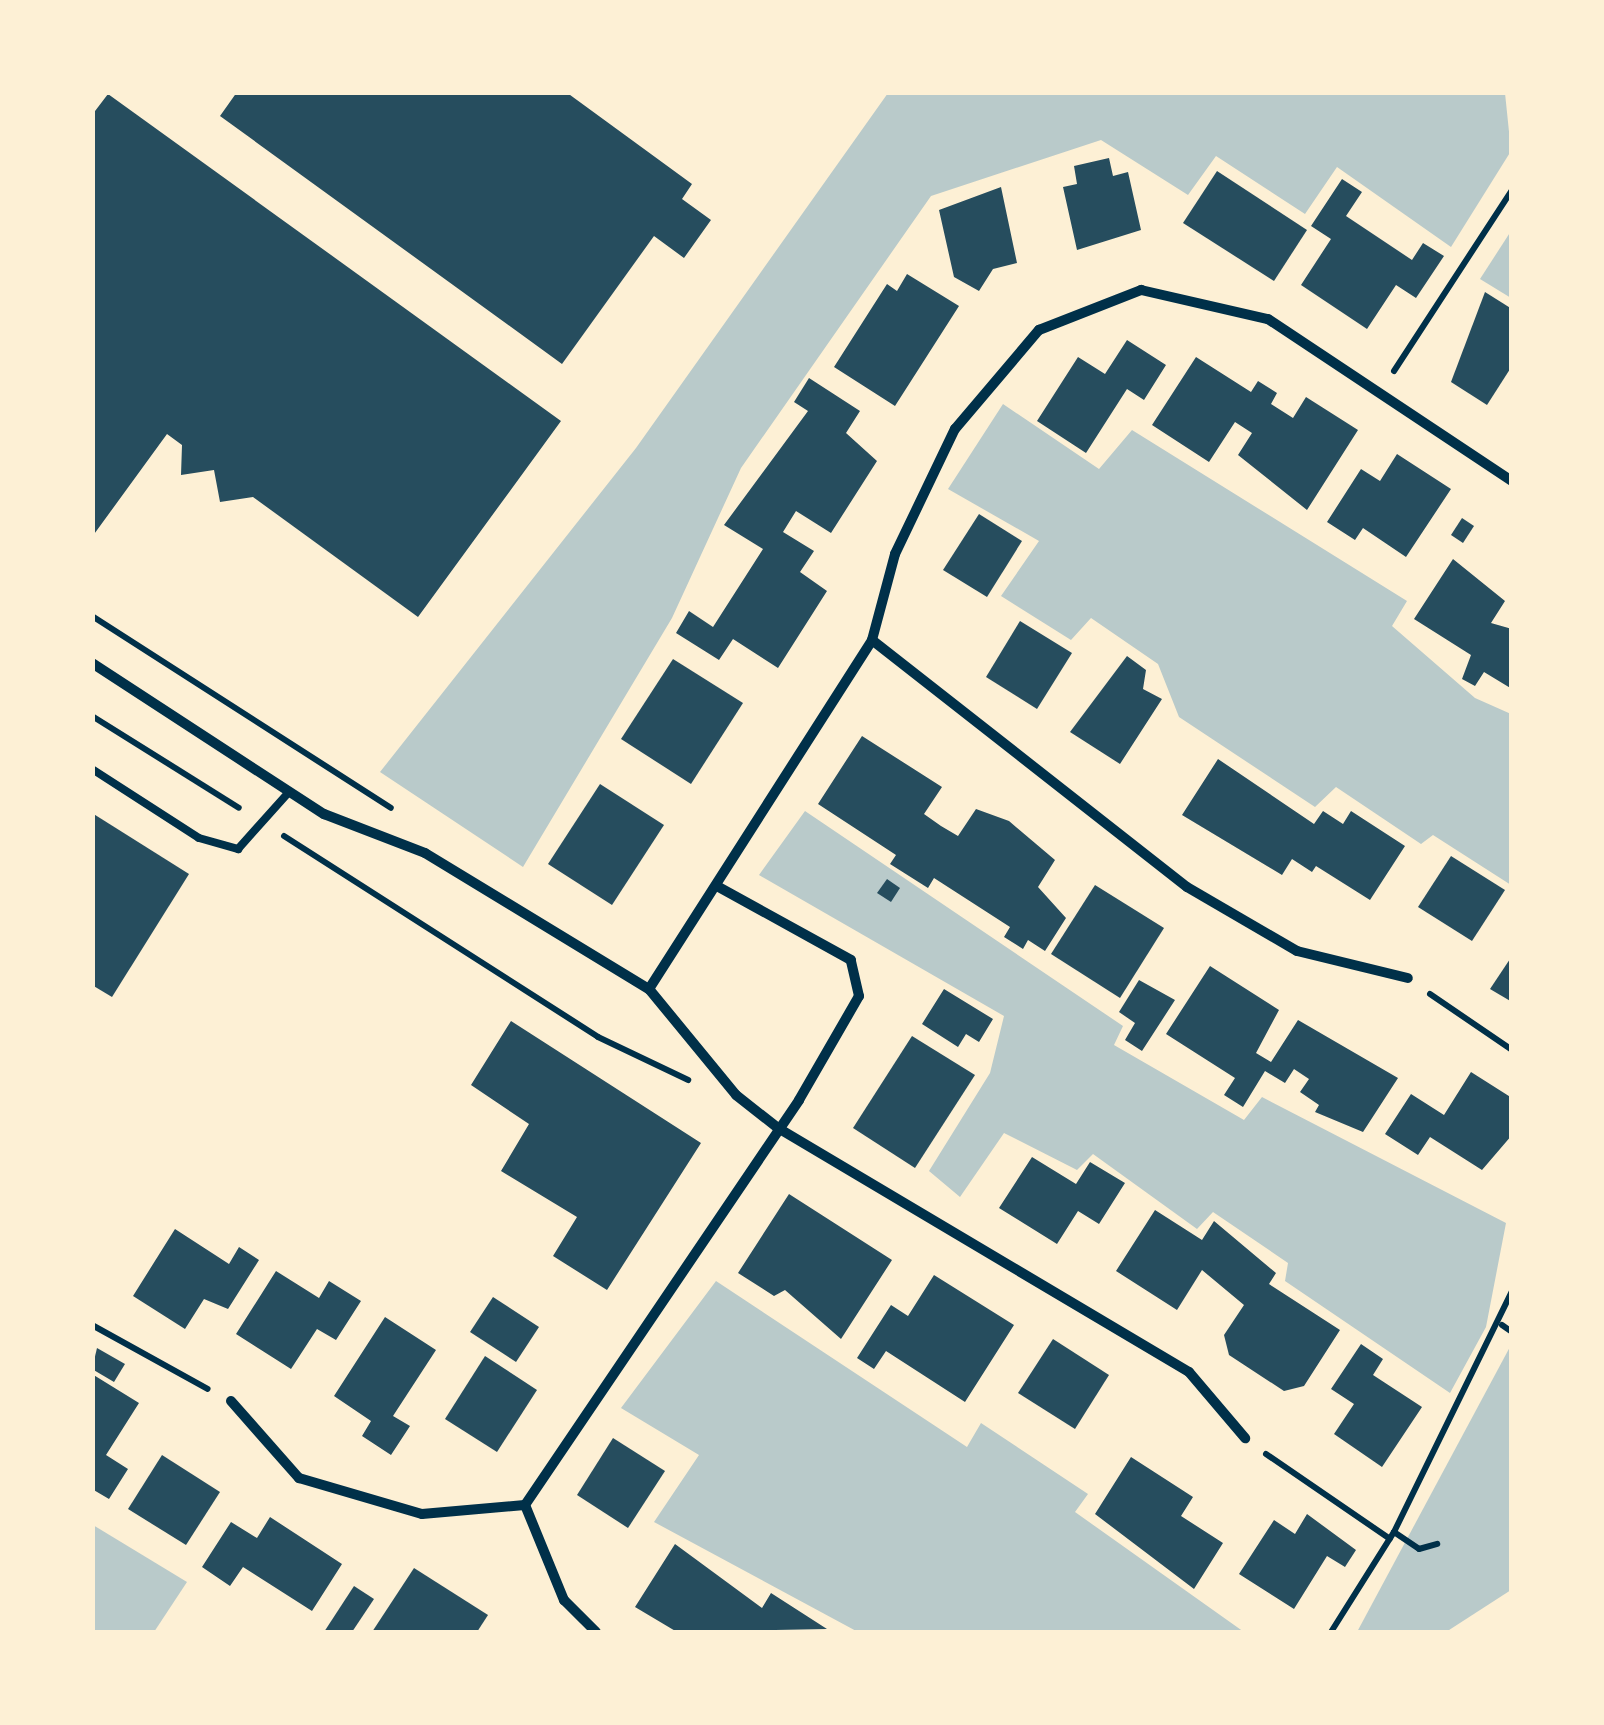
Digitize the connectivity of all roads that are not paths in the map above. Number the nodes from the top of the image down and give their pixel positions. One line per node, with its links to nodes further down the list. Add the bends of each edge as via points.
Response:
1 (1512, 480): 2 (street, via 1268,320 1141,290 1039,330 955,429 895,554)
2 (872, 640): 6 (street); 7 (street, via 1186,887 1297,950)
3 (92, 663): 5 (street)
4 (92, 769): 5 (lane, via 199,838 238,849)
5 (290, 792): 8 (street, via 424,853)
6 (717, 886): 8 (street); 9 (street, via 851,960 859,996)
7 (1408, 978)
8 (649, 989): 9 (street, via 736,1095)
9 (778, 1128): 11 (street, via 1189,1372); 12 (street)
10 (231, 1401): 12 (street, via 299,1478 422,1514)
11 (1245, 1438)
12 (525, 1504): 13 (street, via 564,1600)
13 (596, 1632)

